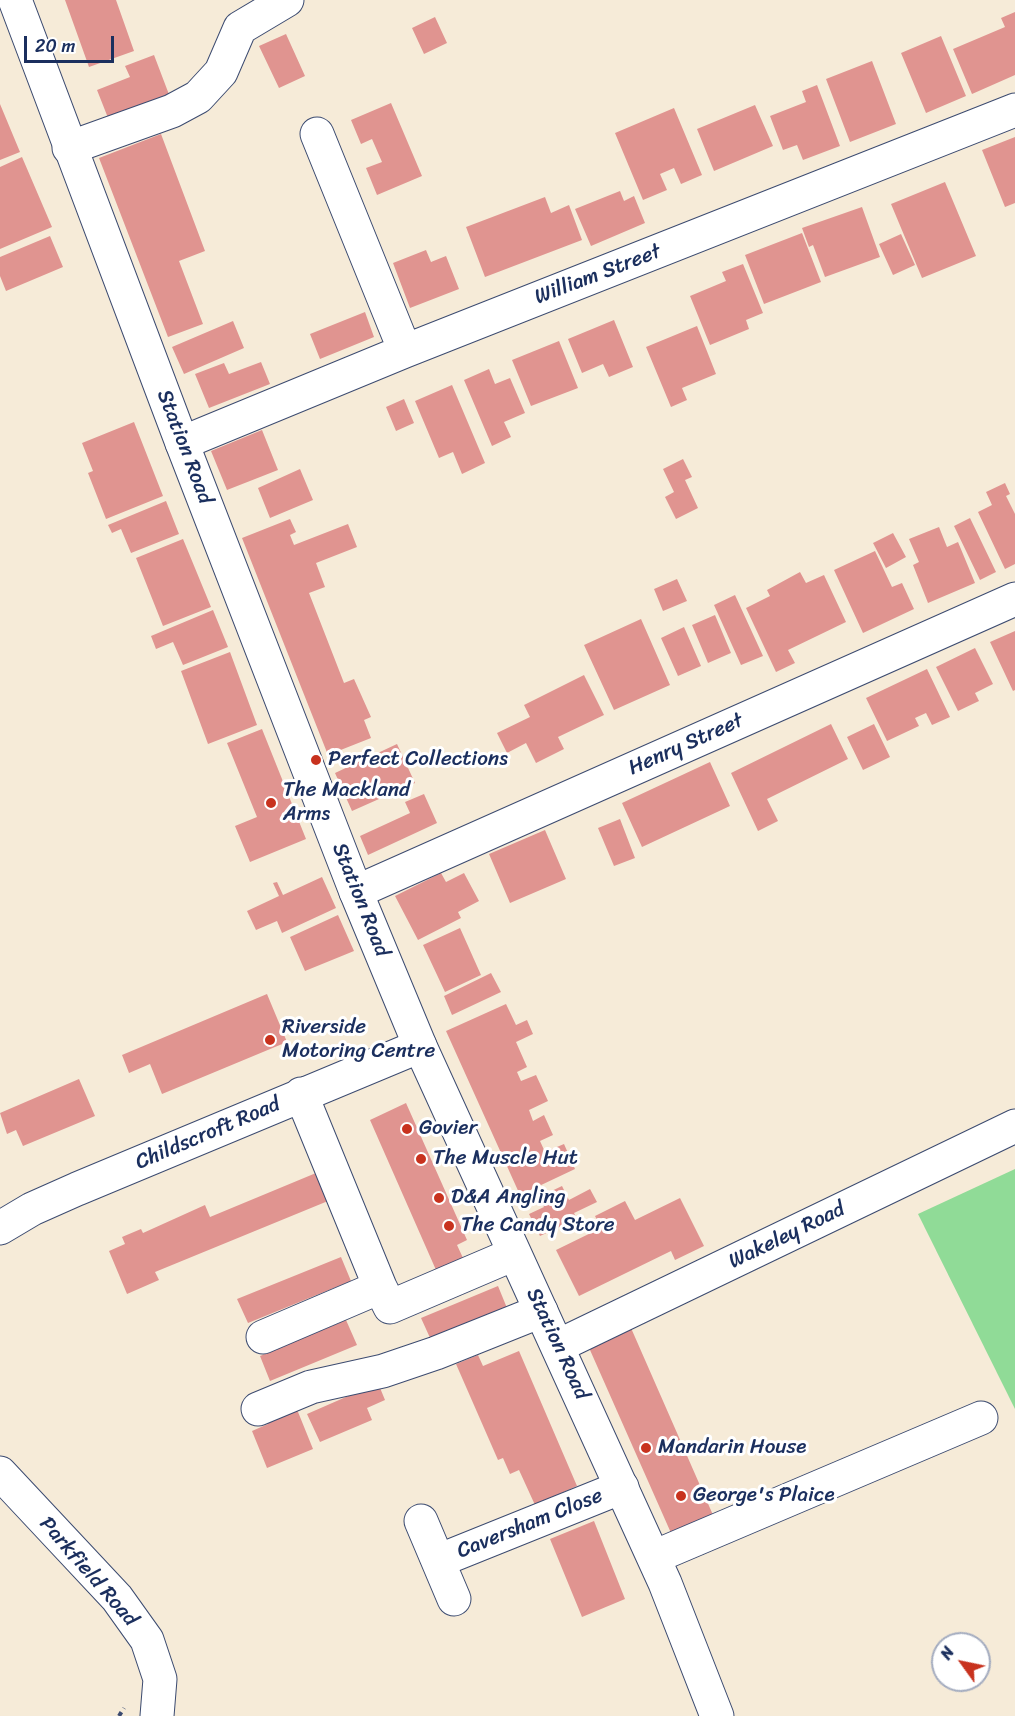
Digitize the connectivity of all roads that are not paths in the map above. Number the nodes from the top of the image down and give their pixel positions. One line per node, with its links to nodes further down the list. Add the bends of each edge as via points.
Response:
1 (15, 0): 5 (street, Station Road)
2 (287, 0): 5 (street, via 240,28 221,72 198,97 172,111)
3 (1015, 110): 6 (street, William Street)
4 (317, 134): 6 (street)
5 (69, 148): 7 (street, Station Road)
6 (405, 351): 7 (street, William Street)
7 (182, 442): 9 (street, Station Road)
8 (1015, 599): 9 (street, Henry Street)
9 (356, 892): 10 (street, Station Road)
10 (420, 1046): 11 (street, Childscroft Road); 14 (street, Station Road)
11 (301, 1095): 13 (street, Childscroft Road, via 59,1197); 15 (street)
12 (1015, 1126): 18 (street, Wakeley Road)
13 (0, 1228)
14 (514, 1254): 15 (street, via 390,1306); 16 (street, Station Road)
15 (380, 1287): 17 (street)
16 (541, 1311): 18 (street, Station Road); 19 (street, via 436,1353 383,1371 311,1387)
17 (263, 1337)
18 (558, 1346): 22 (street, Station Road)
19 (258, 1409)
20 (981, 1418): 24 (street)
21 (0, 1473): 27 (street, Parkfield Road, via 117,1598 147,1640 160,1679)
22 (622, 1487): 24 (street, Station Road); 25 (street, Caversham Close)
23 (421, 1521): 25 (street, Caversham Close)
24 (654, 1557): 28 (street, Station Road)
25 (438, 1561): 26 (street, Caversham Close)
26 (454, 1599)
27 (157, 1716)
28 (717, 1716)

